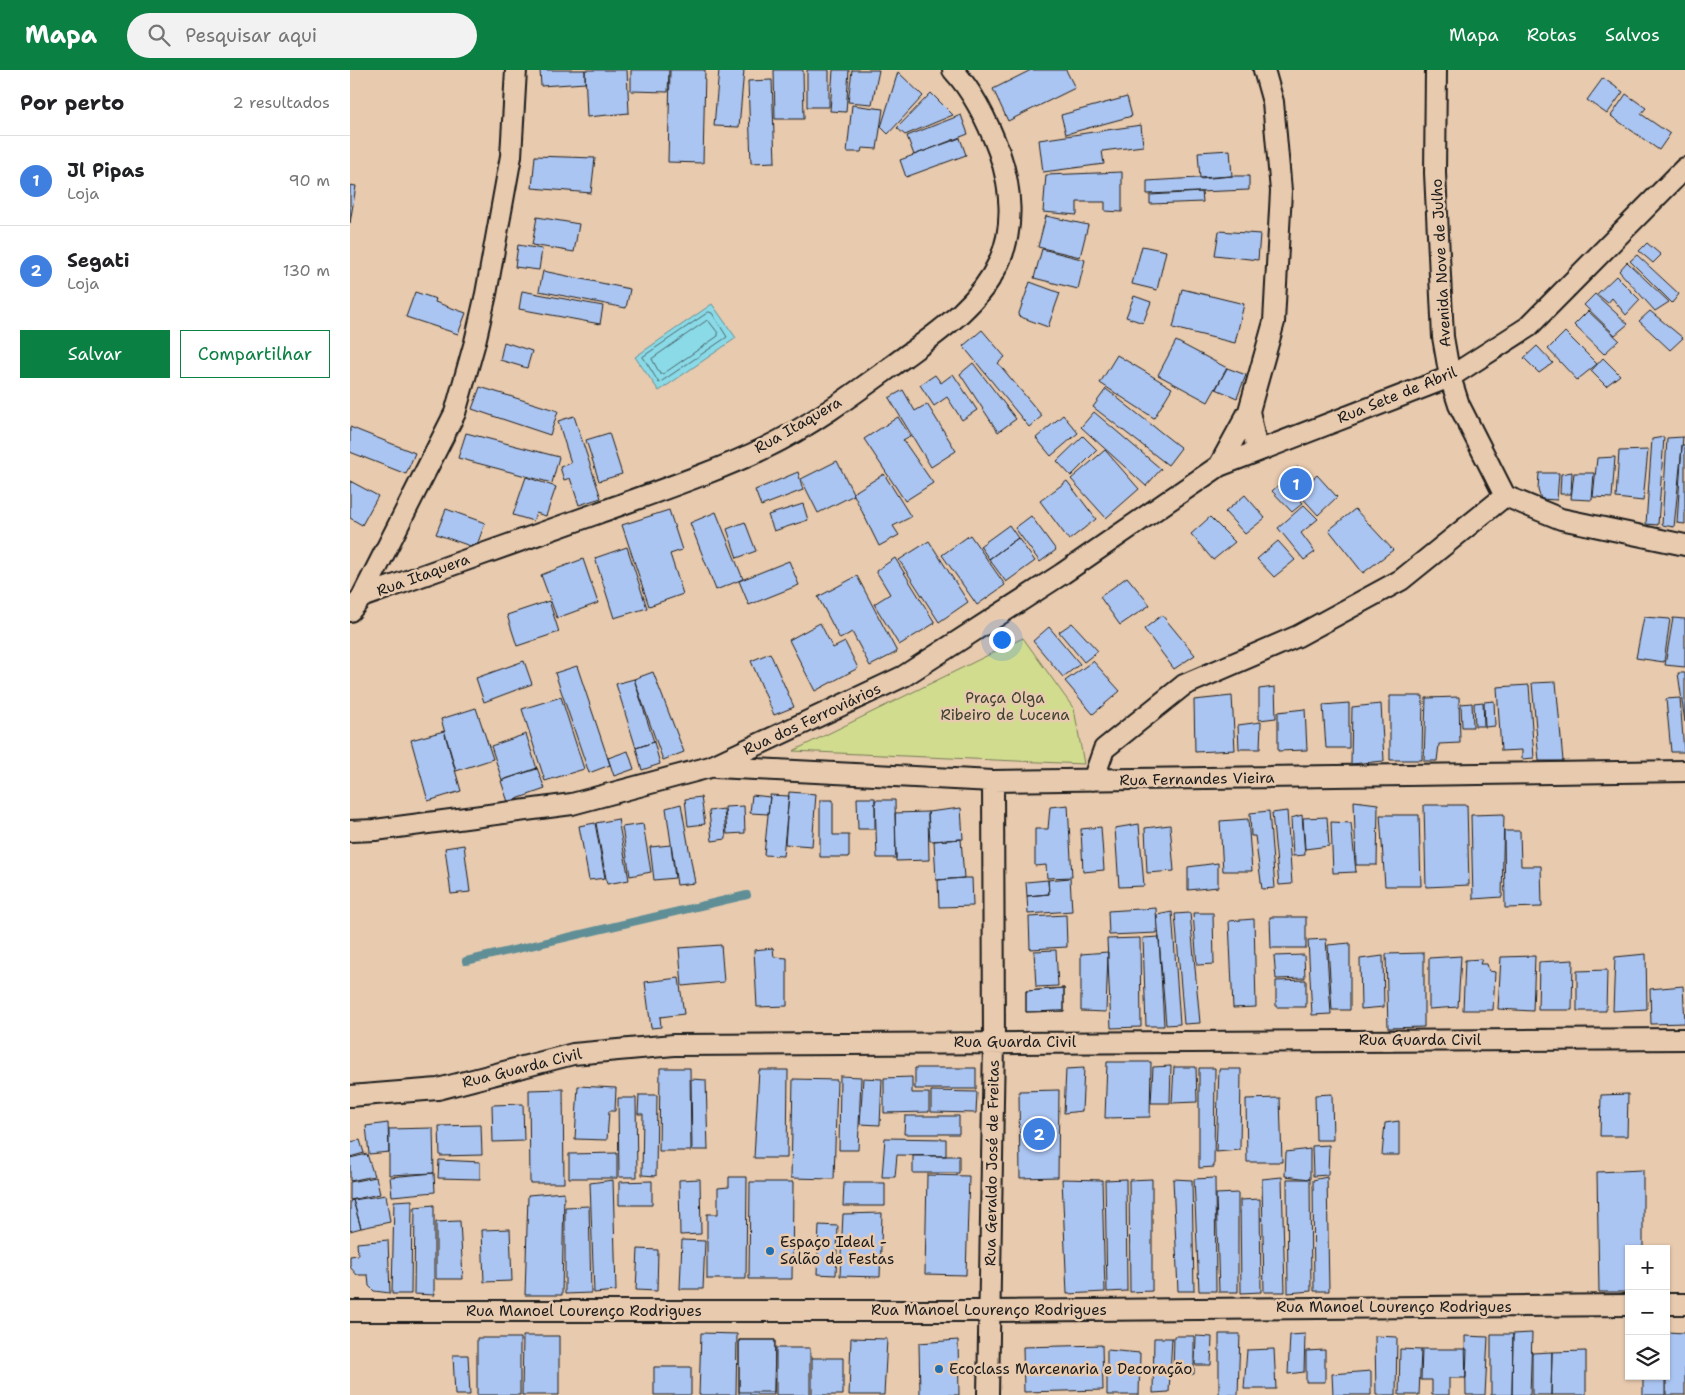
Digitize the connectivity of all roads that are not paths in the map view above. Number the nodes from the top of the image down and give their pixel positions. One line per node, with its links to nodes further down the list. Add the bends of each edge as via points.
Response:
1 (516, 70): 12 (street, via 511,156 484,304 455,413)
2 (953, 70): 12 (street, Rua Itaquera, via 978,105 991,131 1002,161 1010,204 1008,234 999,262 985,286 964,311 868,383 765,448)
3 (1264, 70): 7 (street, via 1273,102 1281,191 1274,322)
4 (1436, 70): 6 (street, Avenida Nove de Julho, via 1435,173 1439,270 1443,337)
5 (1685, 168): 6 (street, Rua Sete de Abril, via 1528,327)
6 (1450, 377): 8 (street, Rua Sete de Abril); 10 (street, Avenida Nove de Julho, via 1460,405)
7 (1249, 411): 8 (street); 9 (street)
8 (1257, 451): 9 (street, Rua Sete de Abril)
9 (1219, 466): 13 (street, Rua dos Ferroviários, via 1062,574 904,676)
10 (1505, 496): 11 (street, via 1561,519); 15 (street, via 1401,580 1298,636 1184,685 1104,749)
11 (1685, 545)
12 (356, 604)
13 (710, 767): 16 (street, Rua Fernandes Vieira); 17 (street, Rua dos Ferroviários, via 572,804)
14 (1685, 771): 15 (street, Rua Fernandes Vieira)
15 (1094, 780): 16 (street, Rua Fernandes Vieira)
16 (993, 781): 19 (street, Rua Geraldo José de Freitas)
17 (350, 831)
18 (1685, 1039): 19 (street, Rua Guarda Civil)
19 (994, 1042): 20 (street, Rua Guarda Civil, via 665,1045 572,1054 438,1089); 25 (street, Rua Geraldo José de Freitas)
20 (350, 1096)
21 (1670, 1304): 22 (street)
22 (1685, 1304)
23 (1625, 1305): 25 (street, Rua Manoel Lourenço Rodrigues)
24 (350, 1311): 25 (street, Rua Manoel Lourenço Rodrigues)
25 (988, 1311): 26 (street, Rua Geraldo José de Freitas)
26 (988, 1395)

